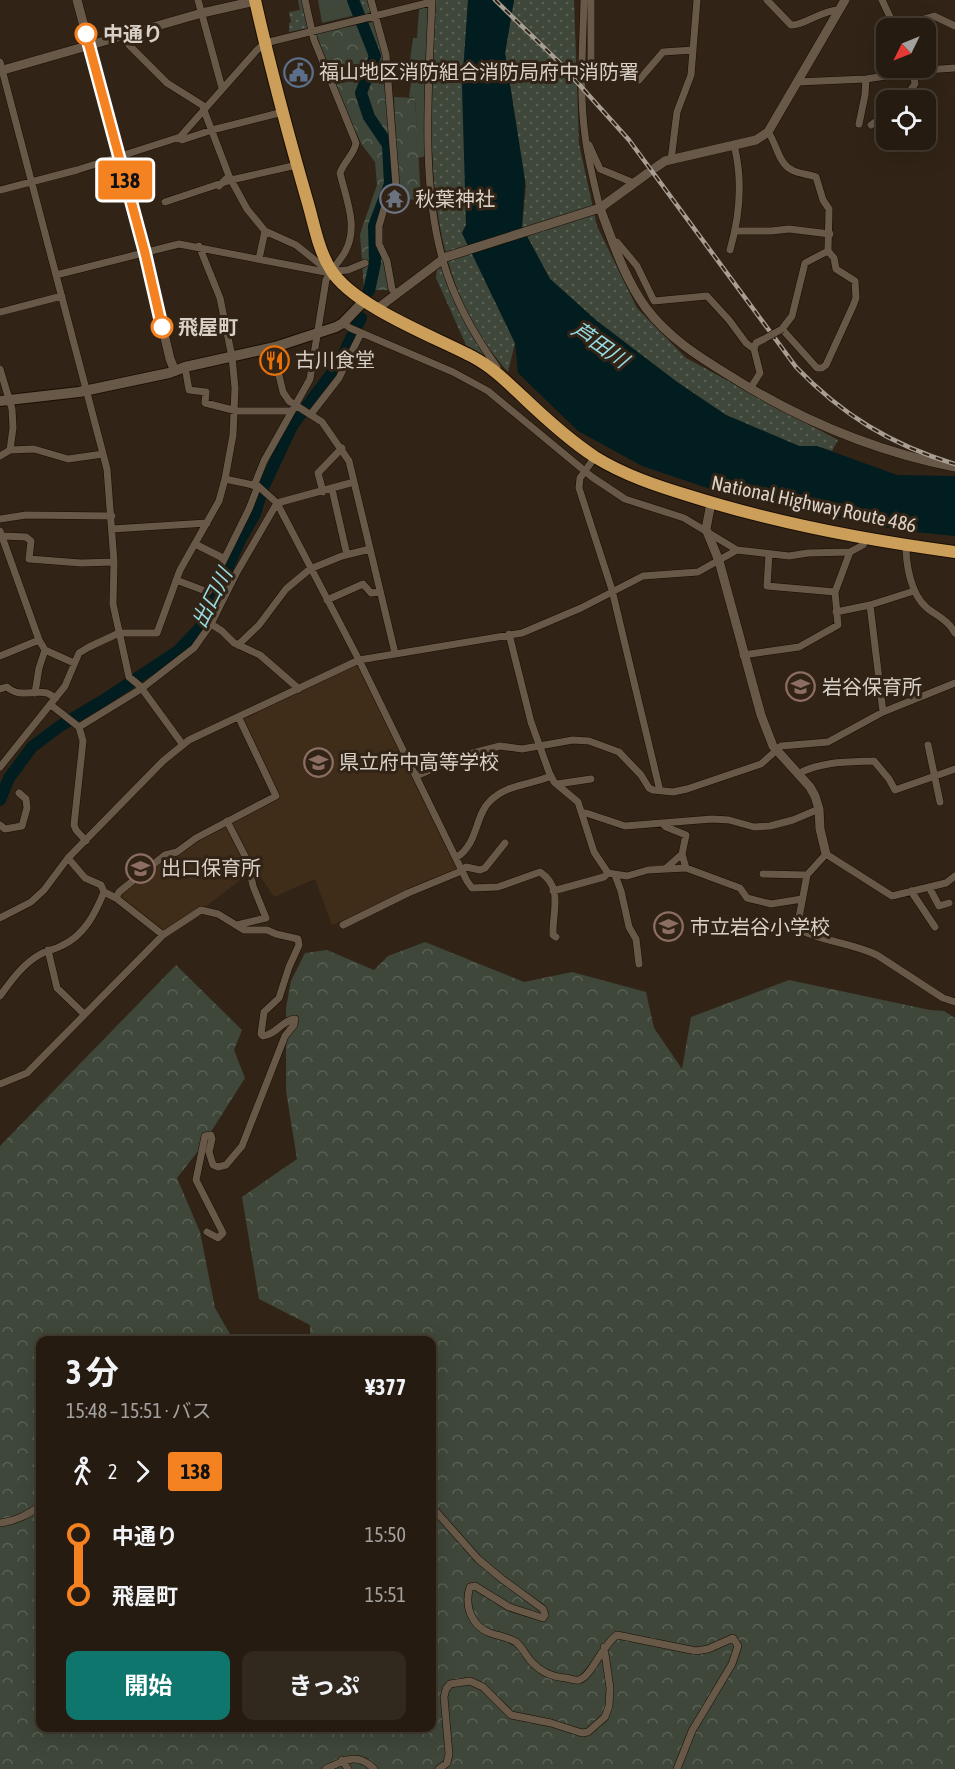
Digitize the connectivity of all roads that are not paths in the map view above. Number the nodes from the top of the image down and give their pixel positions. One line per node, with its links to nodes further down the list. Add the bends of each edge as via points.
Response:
1 (77, 0): 22 (street)
2 (198, 0): 14 (street)
3 (255, 0): 14 (street); 21 (highway, National Highway Route 486)
4 (305, 0): 19 (street)
5 (371, 0): 15 (street)
6 (584, 0): 41 (street)
7 (591, 0): 24 (street)
8 (697, 0): 23 (street)
9 (767, 0): 13 (street, via 796,26 813,16)
10 (845, 0): 13 (street)
11 (882, 0): 16 (street)
12 (431, 1): 15 (street); 60 (street, via 429,152 432,201)
13 (839, 10): 31 (street)
14 (202, 13): 20 (street); 32 (street)
15 (373, 18): 19 (street); 65 (street, via 386,56 396,186 379,226 379,244)
16 (891, 18)
17 (930, 18): 18 (street, via 934,16)
18 (955, 26)
19 (314, 31): 21 (street); 63 (street, via 357,143 340,173 352,230 345,252)
20 (123, 36): 22 (street); 33 (street, via 167,83)
21 (265, 43): 32 (street); 34 (highway, National Highway Route 486)
22 (89, 45): 25 (street); 43 (street)
23 (693, 50): 30 (street, via 663,52); 44 (street, via 692,75 677,112)
24 (591, 64)
25 (1, 68): 47 (street)
26 (936, 68): 27 (street)
27 (955, 68)
28 (876, 77): 29 (street)
29 (866, 79): 31 (street); 36 (street)
30 (639, 80)
31 (797, 82): 39 (street)
32 (222, 88): 33 (street)
33 (204, 110): 38 (street); 40 (street)
34 (283, 112): 38 (street); 45 (highway, National Highway Route 486)
35 (876, 121): 37 (street)
36 (859, 124)
37 (871, 125)
38 (212, 130): 40 (street, via 182,140); 46 (street)
39 (768, 132): 42 (street, via 756,140); 54 (street, via 789,169 816,177 829,209)
40 (180, 137): 43 (street)
41 (585, 141): 48 (street, via 600,169); 51 (street)
42 (734, 145): 44 (street); 53 (street, via 740,193)
43 (119, 157): 47 (street); 59 (street)
44 (671, 160): 48 (street)
45 (297, 165): 46 (street); 63 (highway, National Highway Route 486)
46 (230, 178): 50 (street, via 219,186); 52 (street)
47 (32, 181): 49 (street); 64 (street)
48 (634, 183): 51 (street)
49 (0, 190)
50 (165, 202)
51 (597, 209): 55 (street); 60 (street)
52 (266, 231): 61 (street); 63 (street, via 296,245)
53 (736, 231): 54 (street, via 789,229); 57 (street)
54 (830, 234): 58 (street)
55 (613, 243): 75 (street, via 637,266 654,301 707,296); 80 (street, via 645,307 665,330 691,352)
56 (199, 246): 59 (street, via 179,244); 61 (street); 76 (street, via 220,298)
57 (730, 250)
58 (828, 251): 71 (street, via 805,262 792,316); 71 (street, via 836,269 855,281 856,298 826,365 813,365)
59 (145, 253): 64 (street); 78 (street, via 170,359)
60 (444, 258): 65 (street); 79 (street, via 465,315 497,367)
61 (259, 259): 63 (street)
62 (364, 263): 63 (street, via 348,270)
63 (331, 270): 67 (highway, National Highway Route 486); 73 (street)
64 (56, 275): 66 (street)
65 (396, 294): 68 (street)
66 (62, 296): 69 (street); 81 (street)
67 (365, 300): 68 (highway, National Highway Route 486); 70 (main road)
68 (378, 308): 79 (highway, National Highway Route 486)
69 (0, 312)
70 (347, 326): 72 (street); 73 (main road)
71 (782, 329): 75 (street, bridge, via 756,343)
72 (362, 333): 85 (street, via 339,378); 92 (street, via 453,372 488,392)
73 (317, 334): 74 (main road); 83 (street, via 310,379)
74 (275, 347): 76 (main road); 83 (street, via 283,392)
75 (753, 349): 80 (street, via 760,373)
76 (232, 357): 78 (main road); 84 (street)
77 (0, 369): 82 (street)
78 (180, 369): 81 (main road); 84 (street, via 189,390 206,392 205,403)
79 (495, 371): 90 (highway, National Highway Route 486)
80 (750, 389): 91 (street, via 844,435)
81 (87, 390): 82 (main road); 88 (street)
82 (5, 400): 87 (street, via 13,429)
83 (294, 408): 84 (street); 85 (street); 95 (street, via 264,461)
84 (234, 411): 93 (street)
85 (311, 414): 86 (street)
86 (342, 448): 94 (street); 97 (street, via 318,473)
87 (10, 450): 88 (street, via 34,449 68,459); 89 (street)
88 (103, 454): 100 (street)
89 (0, 456)
90 (595, 457): 92 (street); 99 (highway, National Highway Route 486, via 626,474)
91 (955, 467)
92 (584, 470): 105 (street, via 625,499 684,518); 120 (street, via 579,488)
93 (225, 480): 95 (street); 102 (street)
94 (354, 482): 96 (street); 109 (street)
95 (256, 486): 98 (street); 115 (street, via 249,509)
96 (332, 489): 97 (street); 114 (street)
97 (323, 492): 98 (street)
98 (277, 503): 118 (street); 127 (street)
99 (711, 503): 105 (street); 106 (highway, National Highway Route 486)
100 (112, 516): 101 (street, via 26,515); 103 (street)
101 (0, 519)
102 (207, 523): 103 (street); 107 (street)
103 (112, 528): 117 (street)
104 (1, 533): 117 (street, via 31,541 29,560); 131 (street)
105 (708, 533): 110 (street); 116 (street)
106 (866, 539): 108 (highway, National Highway Route 486); 111 (street)
107 (195, 544): 115 (street); 119 (street)
108 (906, 546): 112 (highway, National Highway Route 486); 121 (street)
109 (370, 549): 114 (street); 122 (street)
110 (737, 550): 113 (street); 116 (street)
111 (850, 552): 113 (street); 123 (street)
112 (955, 552)
113 (769, 554): 123 (street, via 767,586)
114 (347, 555): 118 (street)
115 (223, 558): 119 (street, via 208,592)
116 (719, 561): 120 (street, via 698,572 643,576); 135 (street)
117 (114, 562): 128 (street, via 113,604)
118 (310, 569): 124 (street); 132 (street, via 286,589)
119 (176, 580): 128 (street, via 157,633)
120 (612, 590): 130 (street, via 580,608 522,633); 161 (street)
121 (914, 591): 125 (street); 129 (street, via 920,602 950,624)
122 (380, 592): 124 (street, via 371,593 363,584); 134 (street)
123 (835, 592): 126 (street)
124 (327, 600): 137 (street)
125 (870, 605): 126 (street); 146 (street)
126 (836, 612): 135 (street, via 838,625 799,647)
127 (211, 624): 132 (street); 140 (street, via 194,648)
128 (119, 633): 138 (street, via 89,647); 140 (street, via 129,677)
129 (955, 633)
130 (510, 634): 134 (street); 151 (street, via 531,722)
131 (39, 640): 133 (street); 136 (street)
132 (238, 645): 142 (street, via 260,655)
133 (45, 650): 138 (street); 143 (street)
134 (395, 653): 137 (street)
135 (743, 655): 152 (street)
136 (0, 656)
137 (359, 660): 142 (street); 156 (street)
138 (74, 663): 144 (street)
139 (955, 683): 146 (street)
140 (140, 688): 148 (street); 149 (street)
141 (0, 689): 143 (street)
142 (299, 689): 147 (street)
143 (35, 693): 144 (street)
144 (56, 698): 145 (street)
145 (51, 705): 148 (street); 153 (street)
146 (883, 712): 152 (street, via 828,742 781,746)
147 (239, 718): 149 (street); 166 (street, via 276,796)
148 (79, 727): 169 (street, via 83,741 75,825)
149 (183, 745): 169 (street)
150 (928, 745): 158 (street)
151 (542, 747): 156 (street, via 501,746 465,755); 157 (street); 161 (street, via 573,740 604,745 619,752 648,788)
152 (775, 750): 155 (street); 161 (street, via 751,768 687,789)
153 (0, 767)
154 (955, 769): 158 (street)
155 (798, 774): 158 (street, via 845,762 874,761 895,790); 164 (street, via 810,787)
156 (416, 776): 173 (street)
157 (551, 776): 160 (street); 173 (street, via 508,788 489,802 468,846)
158 (934, 778): 163 (street)
159 (591, 779): 160 (street)
160 (557, 784): 165 (street, via 578,802)
161 (660, 791)
162 (19, 793): 168 (street, via 26,799 27,808 22,826 5,829)
163 (940, 802)
164 (819, 809): 167 (street, via 770,826 712,819); 172 (street)
165 (583, 813): 167 (street, via 625,826); 178 (street, via 594,852)
166 (227, 822): 186 (street, via 165,855); 190 (street, via 248,862)
167 (663, 824): 171 (street, via 686,835)
168 (0, 825)
169 (86, 841): 174 (street)
170 (505, 843): 176 (street, via 485,868)
171 (682, 854): 175 (street); 177 (street)
172 (826, 854): 180 (street); 184 (street, via 892,896)
173 (457, 857): 176 (street)
174 (68, 858): 185 (street, via 85,878 101,885); 189 (street, via 31,902)
175 (686, 868): 177 (street); 187 (street, via 740,888 747,898 771,904)
176 (462, 869): 183 (street, via 472,888 498,887 540,872); 192 (street)
177 (665, 869): 178 (street, via 627,876)
178 (612, 874): 183 (street); 198 (street, via 636,939)
179 (764, 874): 180 (street)
180 (807, 875): 187 (street)
181 (955, 876): 182 (street)
182 (929, 887): 184 (street); 188 (street, via 939,906)
183 (553, 891): 196 (street, via 557,897 553,925)
184 (911, 891): 193 (street)
185 (104, 892): 186 (street); 197 (street, via 78,935)
186 (116, 898): 195 (street)
187 (802, 900): 200 (street, via 800,930 867,950)
188 (949, 903)
189 (0, 918)
190 (266, 918): 191 (street); 194 (street)
191 (237, 925): 194 (street, via 244,930); 195 (street, via 201,910)
192 (343, 925)
193 (935, 927)
194 (267, 930): 203 (street, via 298,939 299,945 279,998 264,1012 261,1034 269,1035 295,1019 294,1025 271,1068 242,1146 226,1165 213,1165 209,1152 211,1135 204,1136 196,1180 223,1233 218,1238)
195 (163, 935): 201 (street)
196 (556, 937)
197 (48, 950): 199 (street, via 25,966); 201 (street, via 57,988)
198 (639, 964)
199 (0, 996)
200 (955, 1002)
201 (84, 1014): 202 (street, via 27,1073)
202 (0, 1084)
203 (207, 1232)
204 (36, 1509): 206 (street)
205 (436, 1512): 207 (street, via 478,1559 536,1603 545,1615 543,1618 509,1607 472,1586 468,1605 472,1620 483,1629 515,1641 540,1670 558,1678 578,1680 587,1676)
206 (0, 1524)
207 (604, 1647): 212 (street, via 609,1706 605,1717 588,1732 511,1715 483,1687 470,1681 450,1684 444,1697 449,1754 447,1763); 213 (street, via 617,1635 696,1651 733,1638 737,1642 732,1664 692,1731)
208 (342, 1760): 209 (street); 210 (street); 211 (street, via 363,1759)
209 (326, 1769)
210 (348, 1769)
211 (374, 1769)
212 (439, 1769)
213 (677, 1769)

